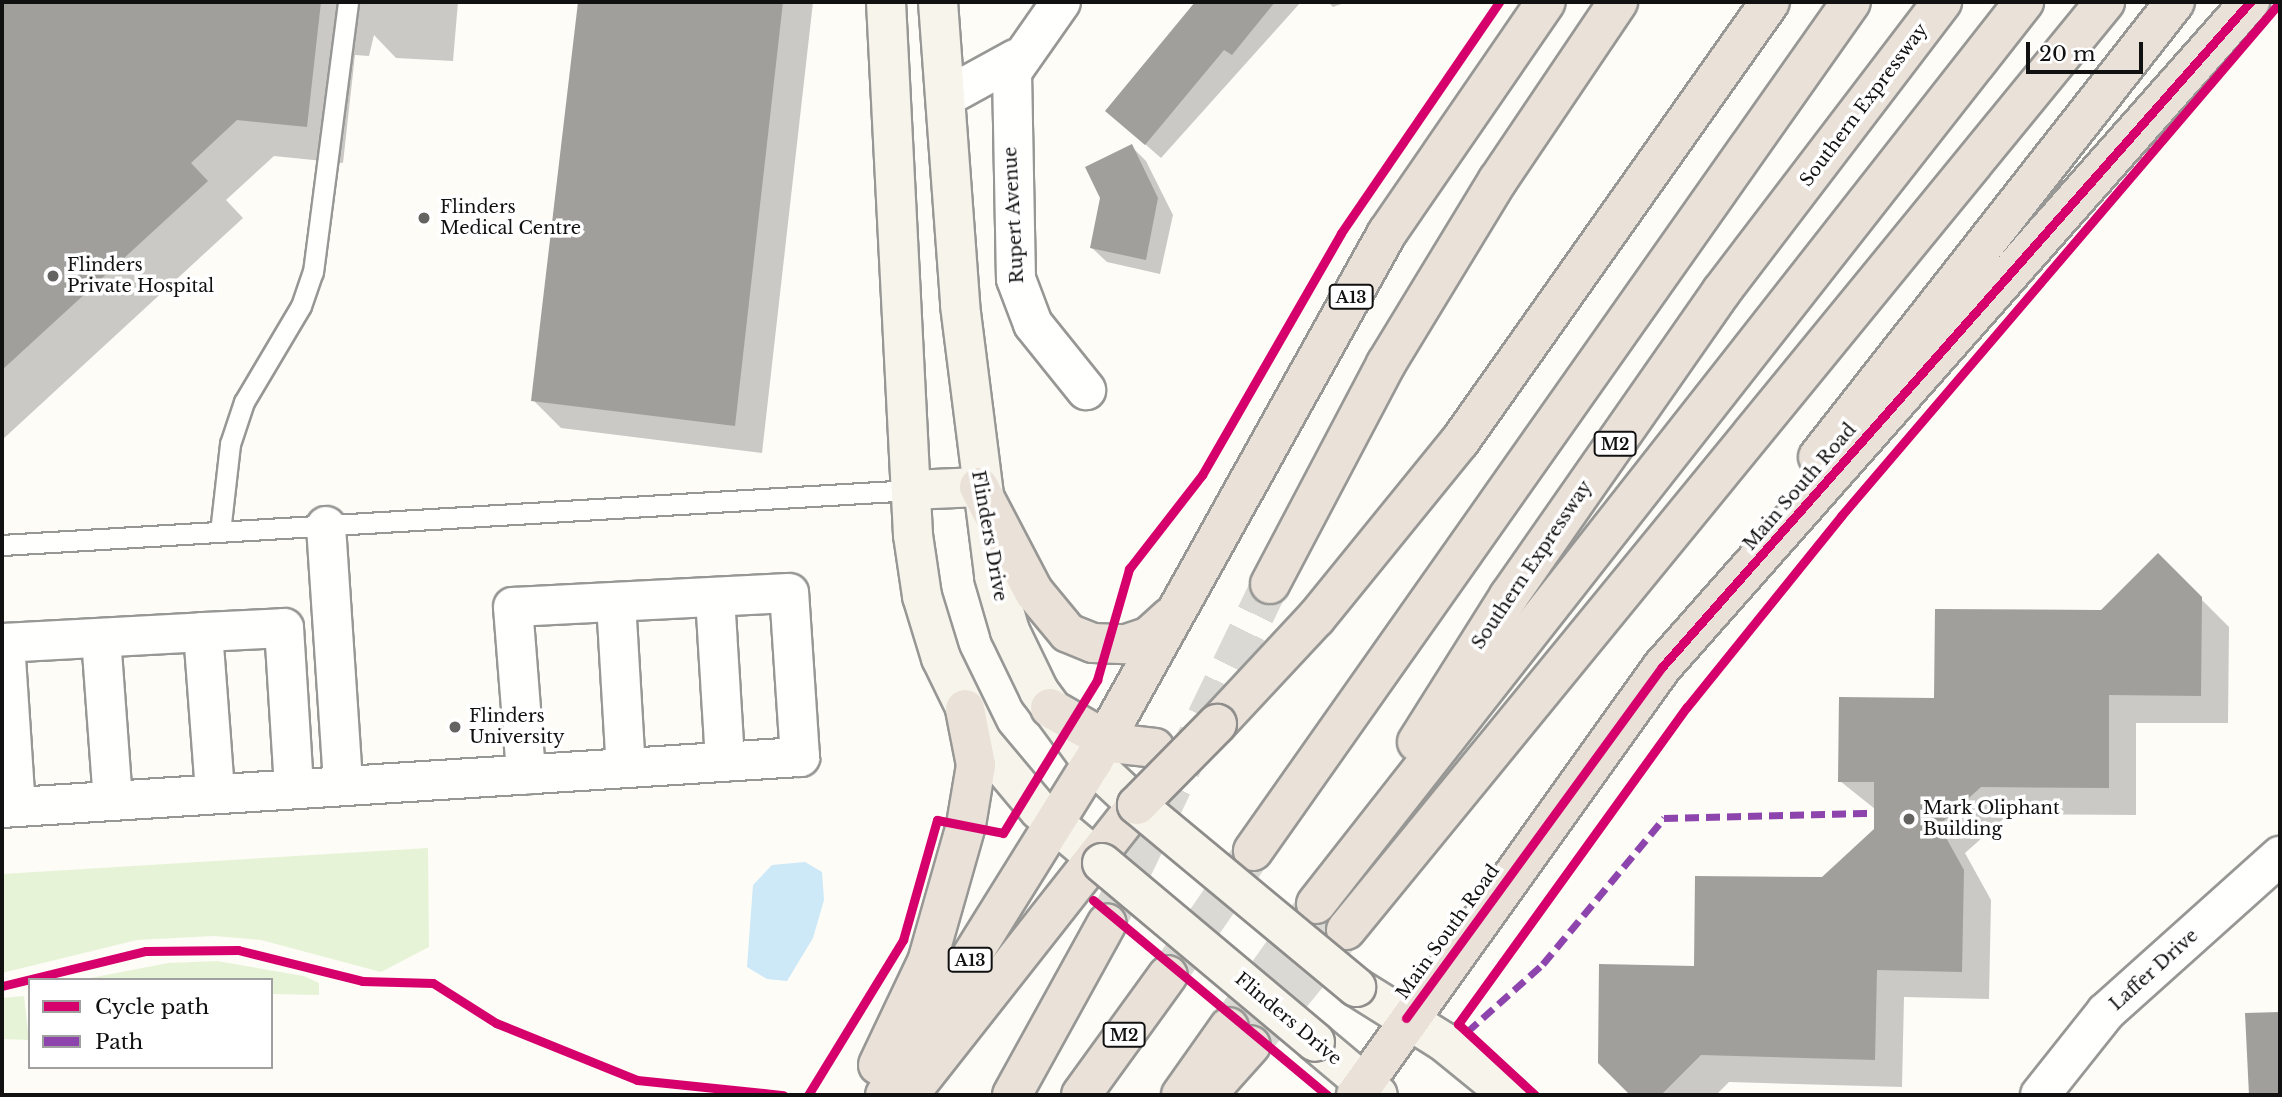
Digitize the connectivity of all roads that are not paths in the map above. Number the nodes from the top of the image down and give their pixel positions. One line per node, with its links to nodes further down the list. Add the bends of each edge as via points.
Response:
1 (348, 2): 20 (lane, via 313,272 301,306 244,402 230,444)
2 (886, 2): 18 (street, Flinders Drive)
3 (938, 2): 15 (street, Flinders Drive)
4 (1061, 2): 14 (street)
5 (1546, 2): 25 (highway, A13, via 1387,233)
6 (1618, 2): 22 (highway, via 1498,180 1386,364)
7 (1770, 2): 31 (highway, via 1460,441 1316,618)
8 (1851, 2): 43 (highway)
9 (1942, 2): 10 (highway, Southern Expressway / M2, via 1721,292 1509,596 1316,904)
10 (2024, 2)
11 (2105, 2): 47 (highway)
12 (2175, 2): 29 (highway, via 1882,370)
13 (2250, 2): 29 (highway, Main South Road)
14 (1015, 59): 15 (street); 16 (street, Rupert Avenue, via 1009,104 1016,279 1033,324)
15 (946, 97): 17 (street, Flinders Drive)
16 (1087, 390)
17 (979, 487): 18 (street); 25 (highway, via 1034,592 1068,633 1106,645 1139,641); 32 (street, Flinders Drive, via 1006,620 1050,708)
18 (911, 490): 19 (lane); 30 (street, Flinders Drive, via 922,596)
19 (326, 526): 20 (lane); 36 (street)
20 (220, 531): 21 (lane)
21 (2, 545)
22 (1270, 584)
23 (715, 597): 24 (street); 33 (street); 33 (street, via 789,593 800,757)
24 (616, 602): 34 (street); 35 (street, via 513,607)
25 (1178, 606): 32 (highway, A13)
26 (203, 632): 27 (street); 37 (street, via 284,628); 38 (street)
27 (101, 638): 28 (street); 39 (street)
28 (3, 643): 40 (street)
29 (1662, 667): 49 (highway, Main South Road)
30 (965, 709): 42 (street, Flinders Drive, via 992,757); 51 (highway, via 975,773 946,906 918,984)
31 (1216, 724): 32 (highway, bridge, via 1186,742); 41 (highway, bridge)
32 (1099, 752): 41 (street, Flinders Drive); 42 (highway, A13)
33 (726, 762): 34 (street)
34 (626, 768): 35 (street)
35 (526, 774): 36 (street)
36 (343, 785): 37 (street)
37 (294, 788): 38 (street)
38 (215, 793): 39 (street)
39 (113, 801): 40 (street)
40 (9, 808)
41 (1129, 811): 45 (highway); 49 (street, Flinders Drive, bridge, via 1356,987)
42 (1054, 825): 45 (street, Flinders Drive); 52 (highway, A13)
43 (1253, 851)
44 (2280, 856): 59 (street, Laffer Drive, via 2106,1012)
45 (1098, 859): 50 (street, Flinders Drive, bridge, via 1315,1042); 53 (highway)
46 (1107, 923): 54 (highway)
47 (1346, 930)
48 (1168, 975): 55 (highway, M2)
49 (1406, 1018): 50 (highway, Main South Road); 58 (street, Flinders Drive)
50 (1366, 1091)
51 (863, 1095)
52 (885, 1095)
53 (909, 1095)
54 (1012, 1095)
55 (1081, 1095)
56 (1181, 1095): 57 (highway, via 1240,1036)
57 (1207, 1095)
58 (1509, 1095)
59 (2040, 1095)

